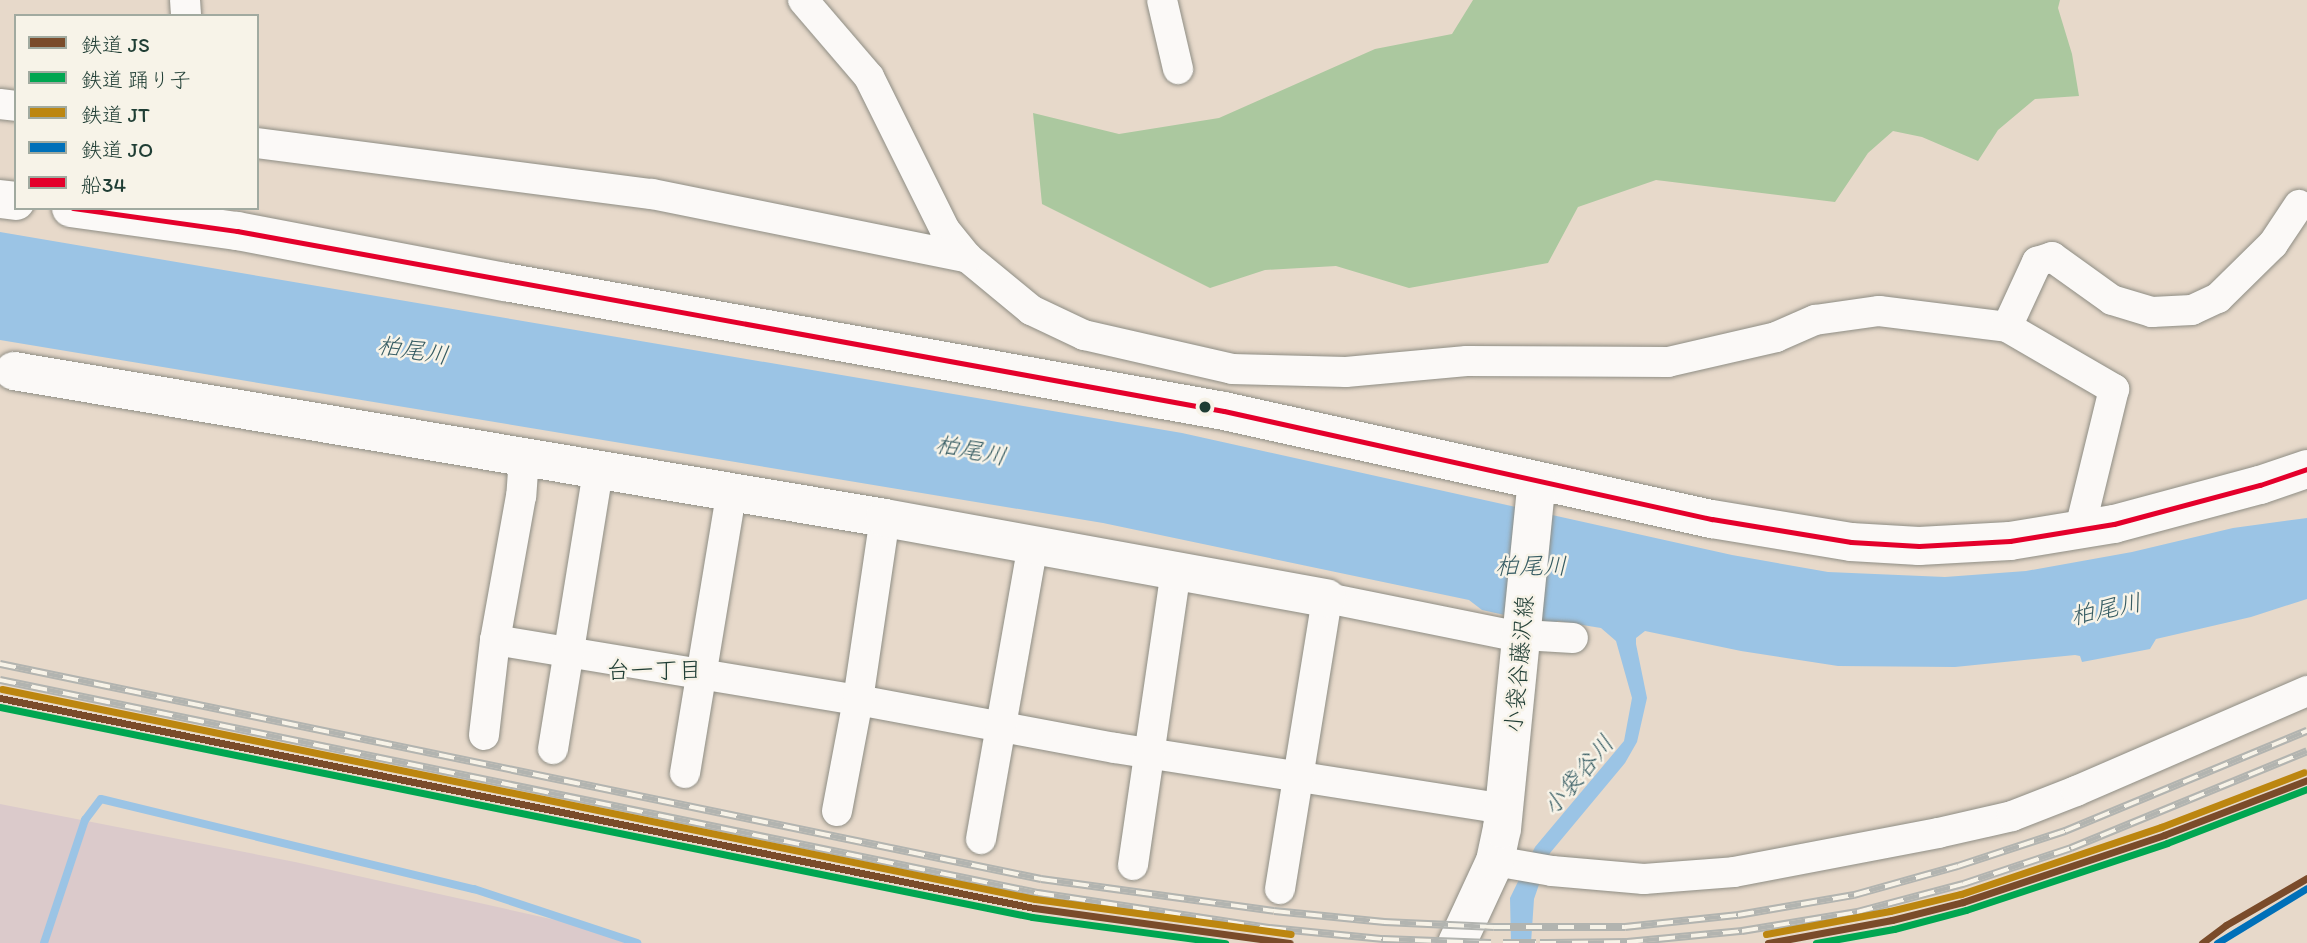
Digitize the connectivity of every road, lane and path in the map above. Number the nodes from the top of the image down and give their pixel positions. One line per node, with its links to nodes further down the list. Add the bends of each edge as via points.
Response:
1 (803, 0): 8 (street, via 869,78 945,230)
2 (1162, 0): 3 (street)
3 (1178, 69)
4 (259, 144): 8 (street, via 652,194)
5 (2299, 205): 9 (street, via 2273,244 2218,298 2192,310 2152,312 2112,300 2052,257 2037,262)
6 (98, 210): 7 (main road)
7 (236, 220): 12 (main road, via 505,282)
8 (968, 258): 11 (street, via 1031,310 1084,335 1232,369)
9 (2007, 327): 11 (street, via 1878,311 1815,320 1776,337 1668,362 1467,361 1346,372); 19 (street, via 2114,389)
10 (7, 370): 13 (main road)
11 (1268, 372): 12 (street)
12 (1268, 419): 16 (main road)
13 (524, 457): 15 (main road); 25 (street)
14 (2307, 469): 19 (main road)
15 (598, 470): 17 (main road); 26 (street)
16 (1537, 481): 19 (main road, via 1724,522 1851,542 1919,546 2010,541); 23 (main road, 小袋谷藤沢線)
17 (731, 494): 18 (main road); 27 (street)
18 (885, 518): 20 (main road); 29 (street)
19 (2080, 529)
20 (1033, 544): 21 (main road); 30 (street)
21 (1176, 569): 22 (main road); 33 (street)
22 (1327, 598): 23 (street, via 1506,634); 35 (street)
23 (1522, 633): 24 (street); 36 (main road, 小袋谷藤沢線)
24 (1573, 638)
25 (495, 640): 26 (street); 31 (street)
26 (567, 652): 27 (street); 32 (street)
27 (703, 676): 29 (street); 34 (street)
28 (2307, 691): 39 (street, via 2012,816 1734,872 1644,879)
29 (858, 700): 30 (street); 37 (street)
30 (999, 727): 33 (street); 38 (street)
31 (484, 735)
32 (553, 748)
33 (1148, 754): 35 (street); 40 (street)
34 (685, 773)
35 (1296, 777): 36 (street); 41 (street)
36 (1505, 810): 39 (main road, 小袋谷藤沢線)
37 (837, 811)
38 (981, 839)
39 (1507, 864): 42 (main road, 小袋谷藤沢線, via 1469,913)
40 (1133, 865)
41 (1280, 889)
42 (1457, 943)

